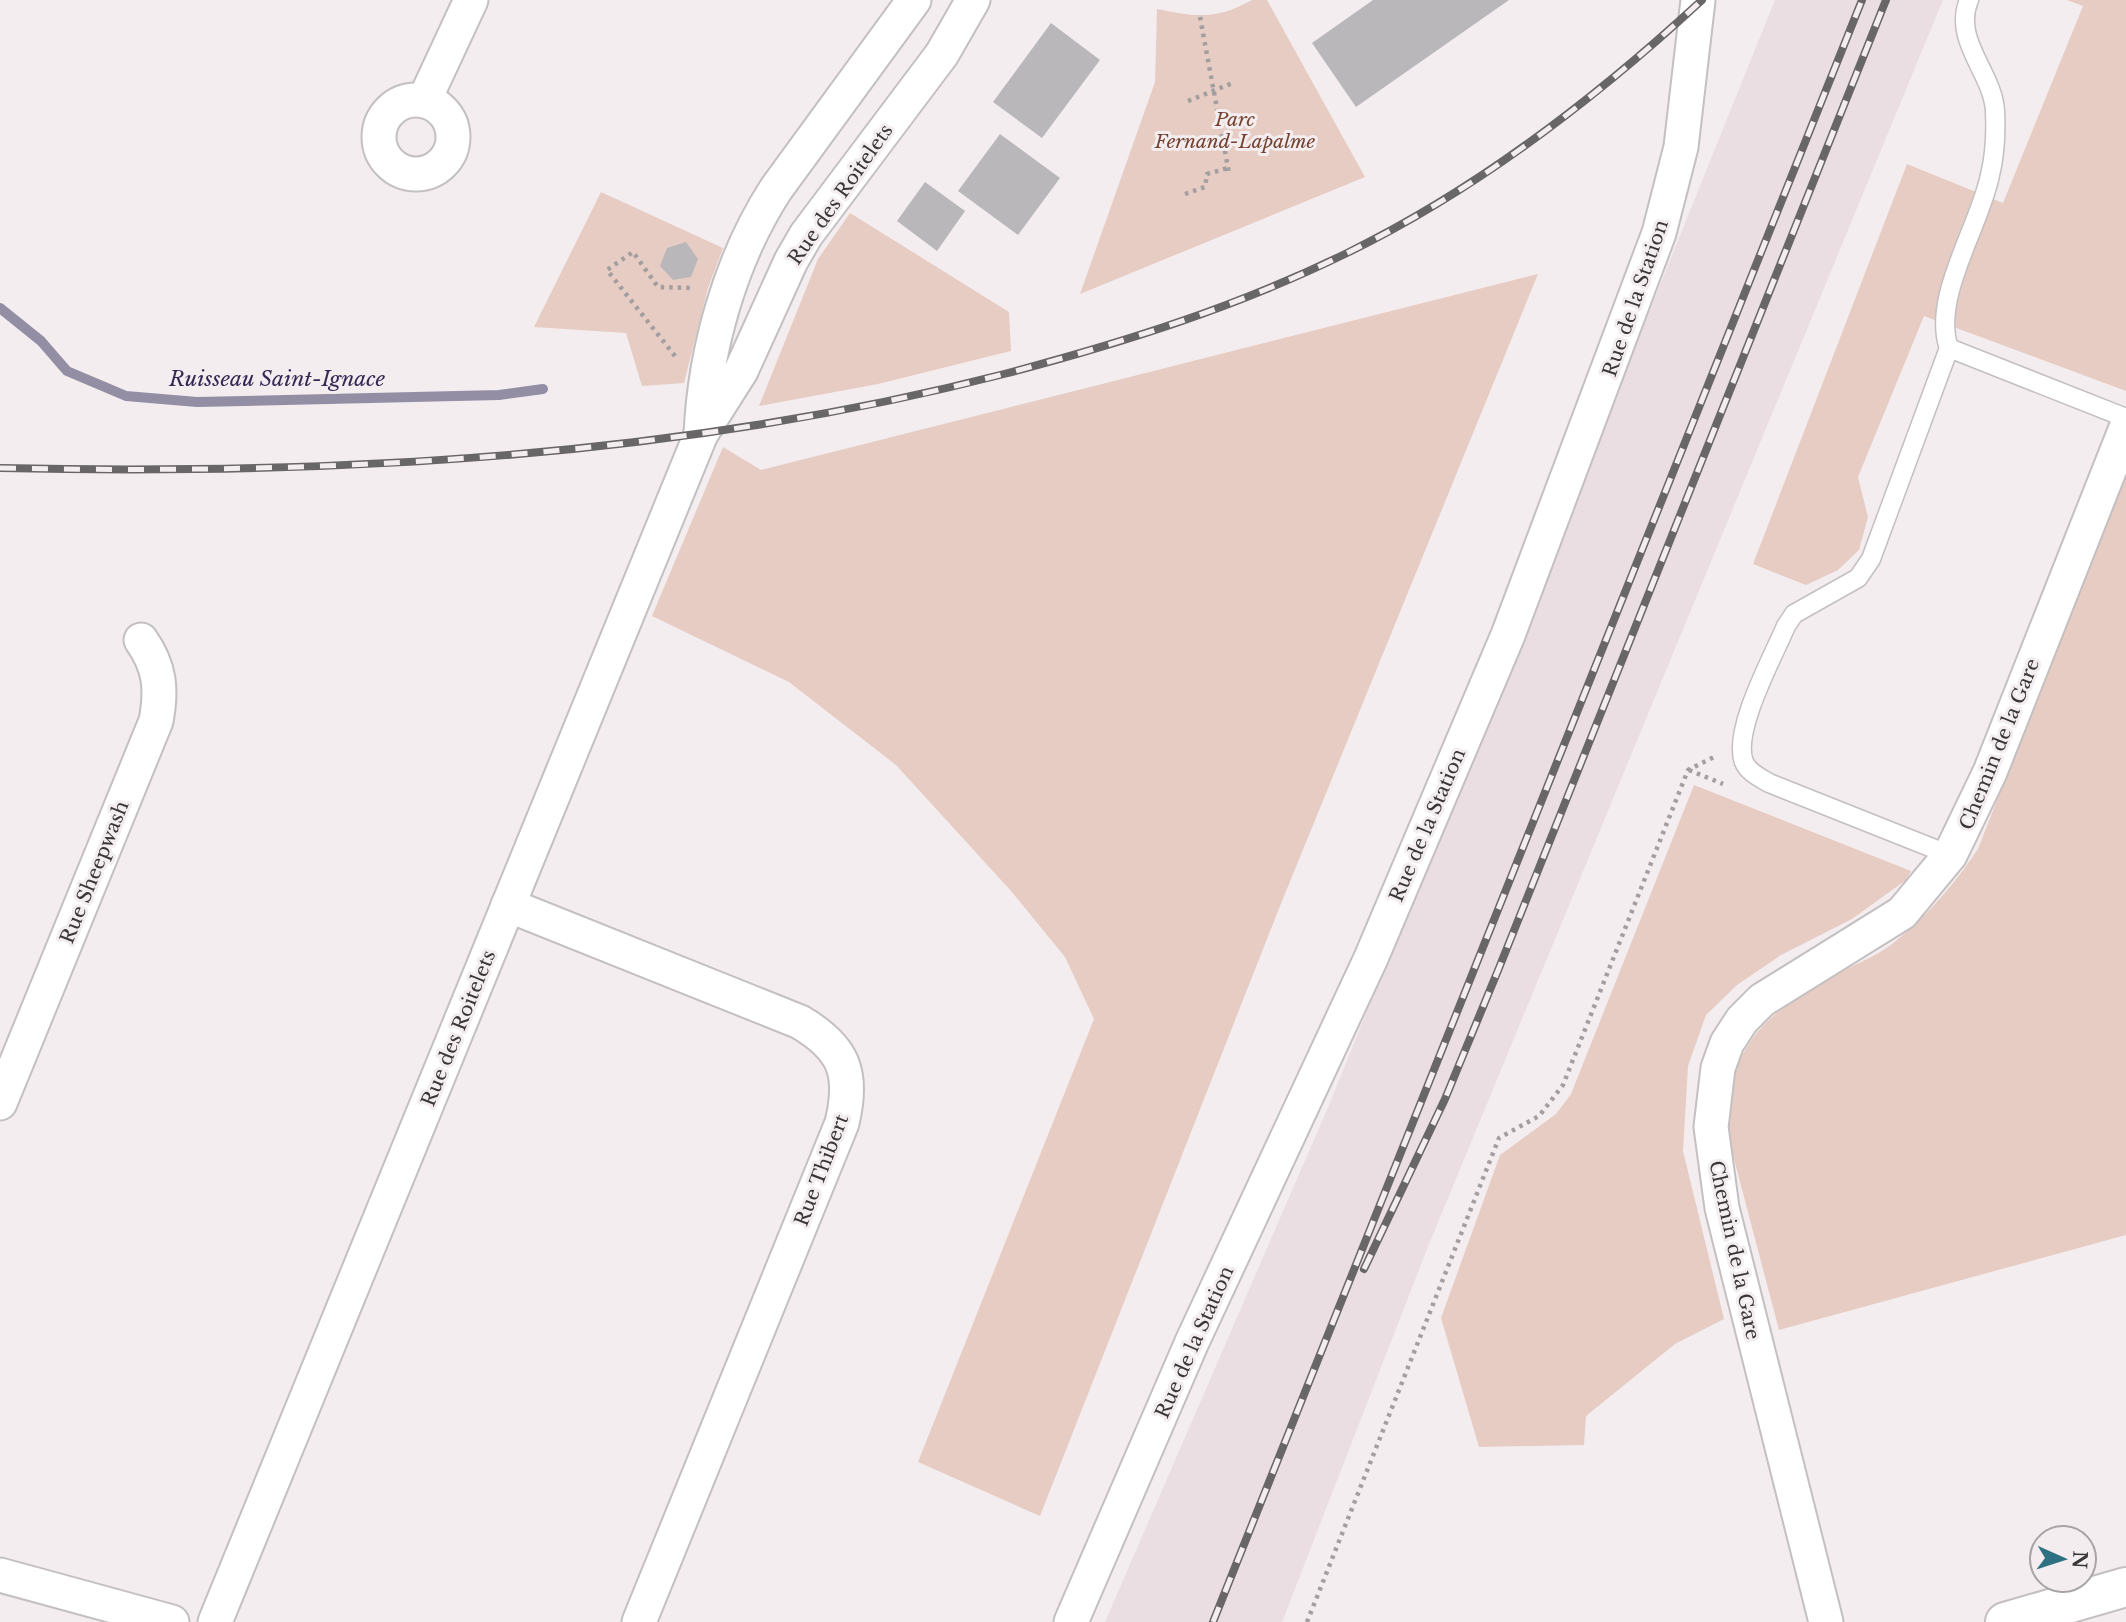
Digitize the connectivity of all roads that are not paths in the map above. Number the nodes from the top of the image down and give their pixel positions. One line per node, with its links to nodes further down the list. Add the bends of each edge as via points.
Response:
1 (471, 0): 6 (street)
2 (914, 0): 10 (street, Rue des Roitelets, via 776,189 757,223 712,348)
3 (973, 0): 10 (street, Rue des Roitelets, via 942,54 807,235 741,371)
4 (1698, 0): 20 (street, Rue de la Station, via 1681,146 1659,233 1508,635 1371,958 1192,1342)
5 (1969, 0): 7 (lane, via 1965,24 1995,108 1995,136 1990,176 1947,303 1943,330)
6 (424, 101)
7 (1949, 348): 8 (lane); 12 (lane, via 1871,559 1858,578 1794,614 1743,728 1741,744 1744,762 1769,783)
8 (2126, 418)
9 (2126, 428): 12 (street, Chemin de la Gare, via 1990,772)
10 (701, 434): 13 (street, Rue des Roitelets)
11 (141, 640): 14 (street, Rue Sheepwash, via 160,676 156,721)
12 (1950, 856): 21 (street, Chemin de la Gare, via 1902,913 1762,1000 1727,1043 1713,1094 1711,1127 1722,1208)
13 (508, 905): 18 (street, Rue des Roitelets); 19 (street, Rue Thibert, via 800,1022 830,1042 847,1077 842,1123)
14 (0, 1103)
15 (0, 1575): 17 (street)
16 (2126, 1587): 22 (street)
17 (172, 1622)
18 (215, 1622)
19 (639, 1622)
20 (1071, 1622)
21 (1826, 1622)
22 (2006, 1622)

